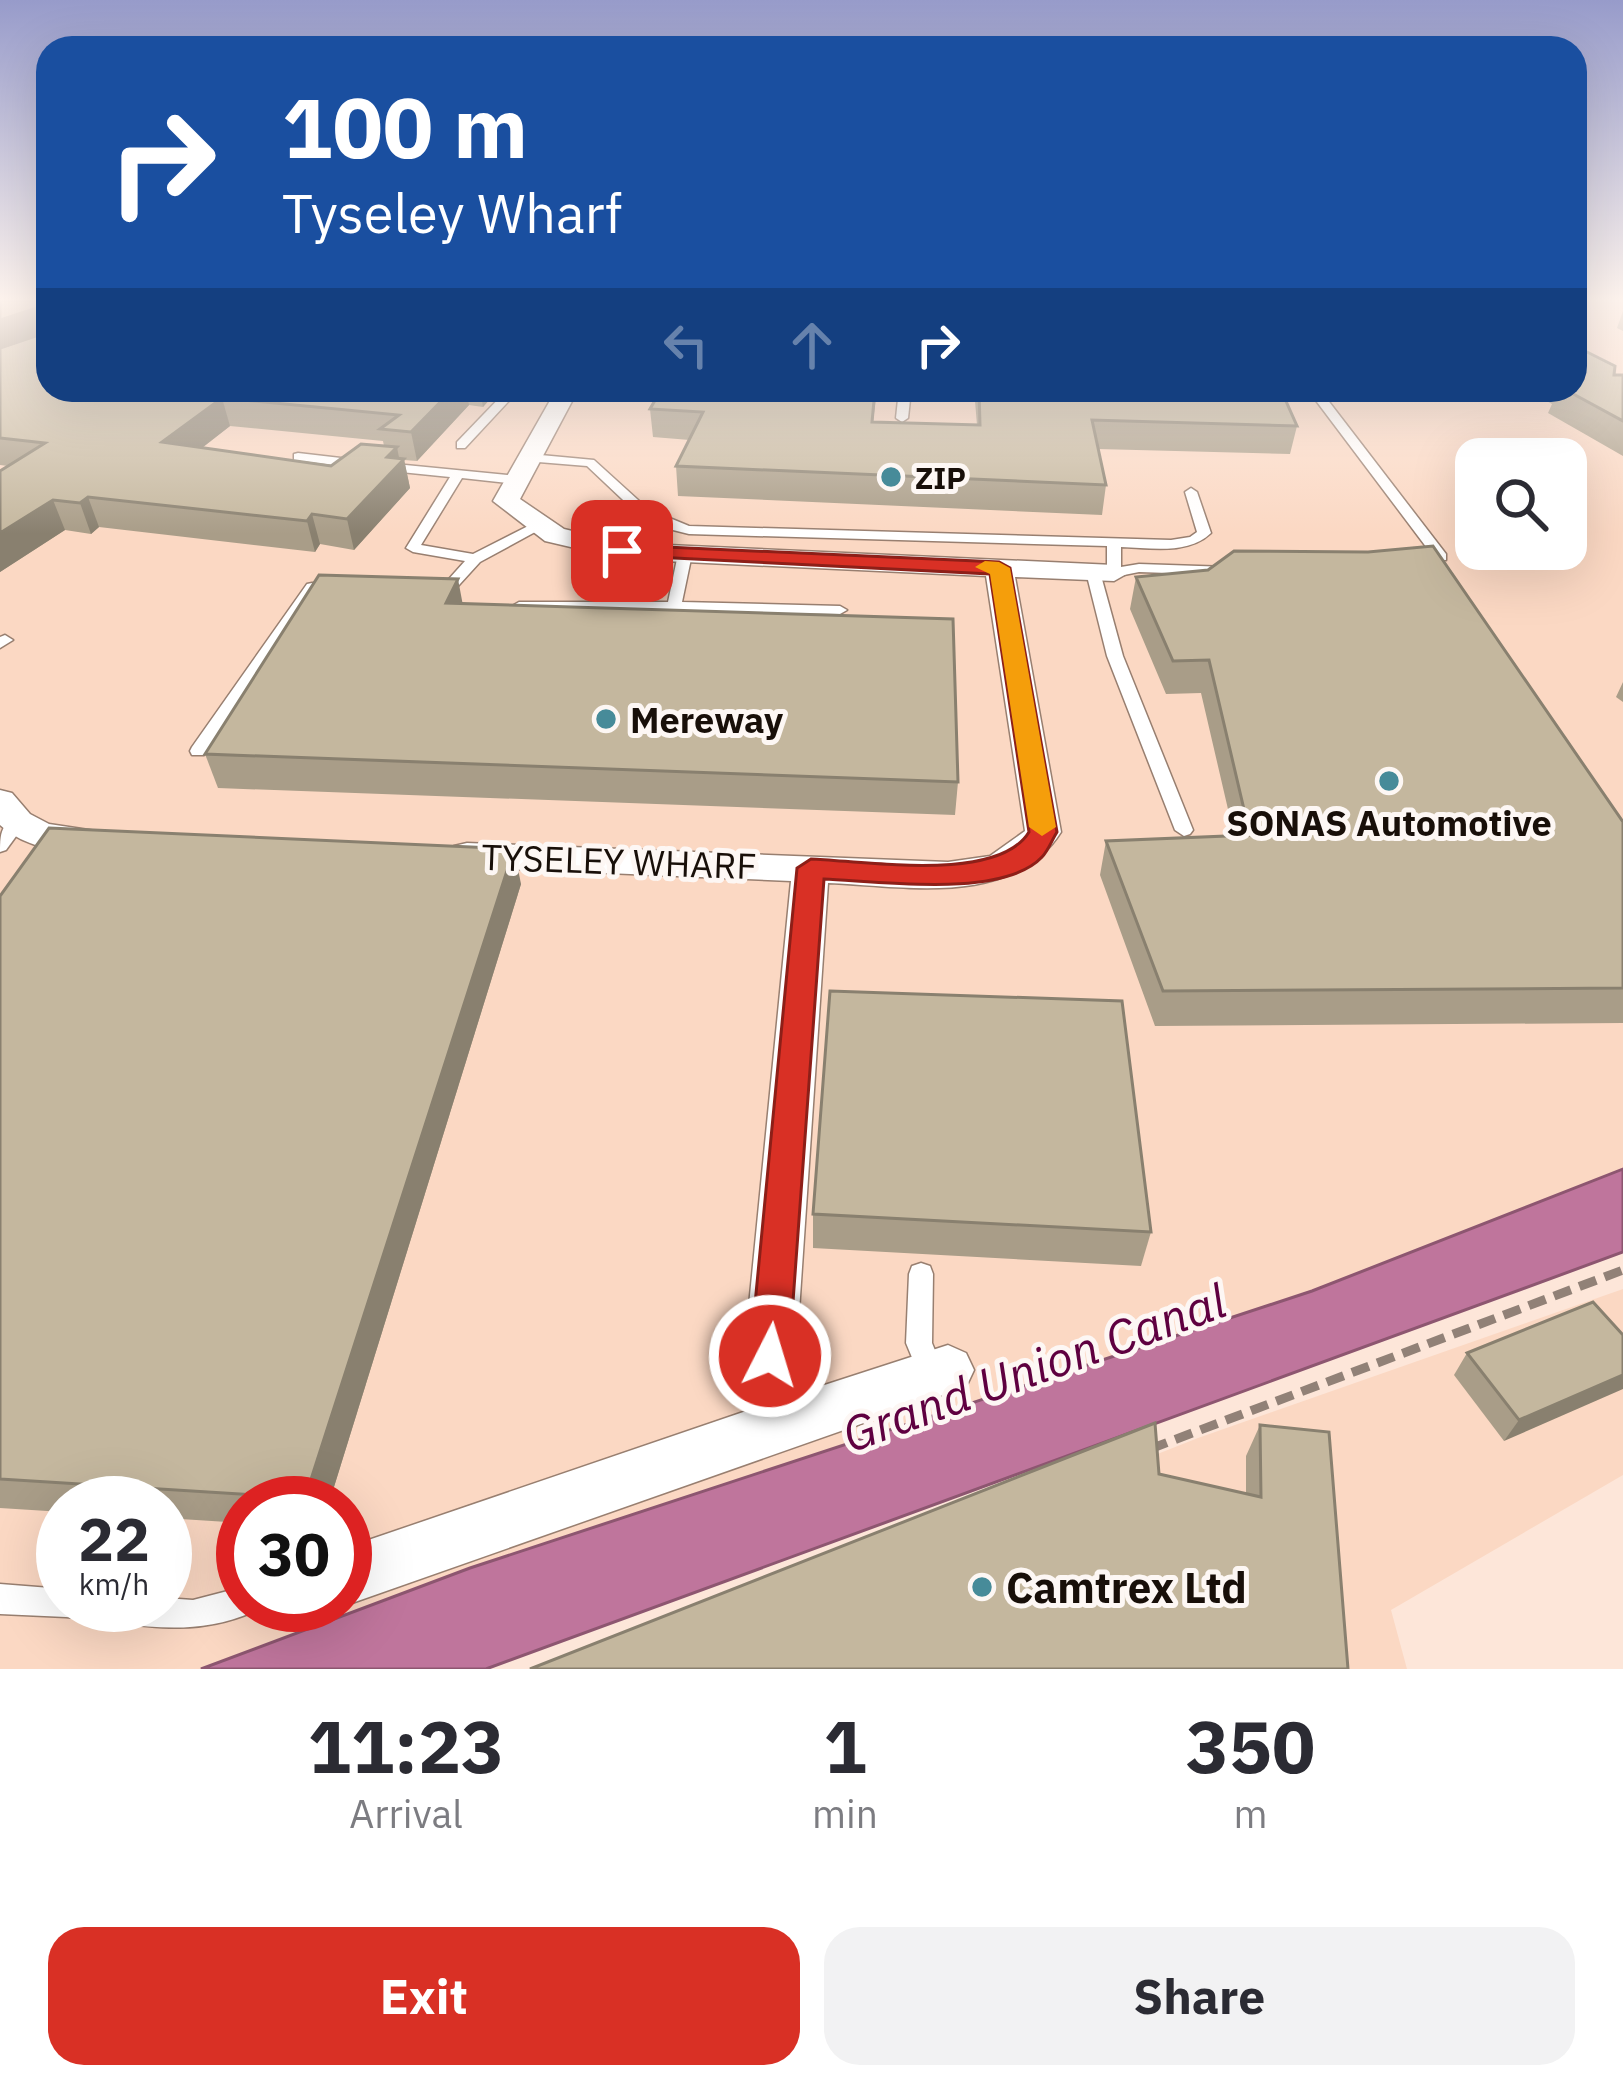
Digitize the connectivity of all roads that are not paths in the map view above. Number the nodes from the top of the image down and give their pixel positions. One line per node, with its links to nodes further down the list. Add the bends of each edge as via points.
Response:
1 (501, 402): 6 (lane)
2 (560, 402): 8 (street)
3 (904, 402): 5 (lane)
4 (1323, 402): 14 (lane, via 1441,557)
5 (902, 418)
6 (460, 445)
7 (298, 457): 9 (lane)
8 (524, 469): 9 (lane); 11 (street, via 506,501); 12 (lane, via 590,463 640,513 689,530)
9 (458, 474): 15 (lane, via 413,548)
10 (1191, 492): 12 (lane, via 1204,533 1194,541)
11 (542, 525): 13 (street, via 622,551); 15 (lane)
12 (1114, 542): 18 (lane)
13 (685, 554): 16 (street); 22 (lane)
14 (1401, 558)
15 (475, 559): 20 (lane, via 447,593)
16 (999, 568): 18 (street); 29 (street, TYSELEY WHARF, via 1043,832 1030,853 948,875)
17 (1245, 572): 18 (lane)
18 (1104, 573): 26 (lane, via 1114,656)
19 (344, 588): 24 (lane, via 312,587)
20 (426, 592)
21 (519, 606): 22 (lane)
22 (674, 606): 23 (lane)
23 (840, 610)
24 (198, 751)
25 (5, 824): 27 (street, via 45,838)
26 (1184, 830)
27 (122, 842)
28 (431, 854): 29 (street, TYSELEY WHARF)
29 (811, 868): 32 (street, via 770,1356)
30 (921, 1274): 31 (lane, via 920,1343)
31 (940, 1373): 32 (street)
32 (789, 1422): 33 (street)
33 (372, 1567)
34 (0, 1599): 35 (lane)
35 (36, 1602)

